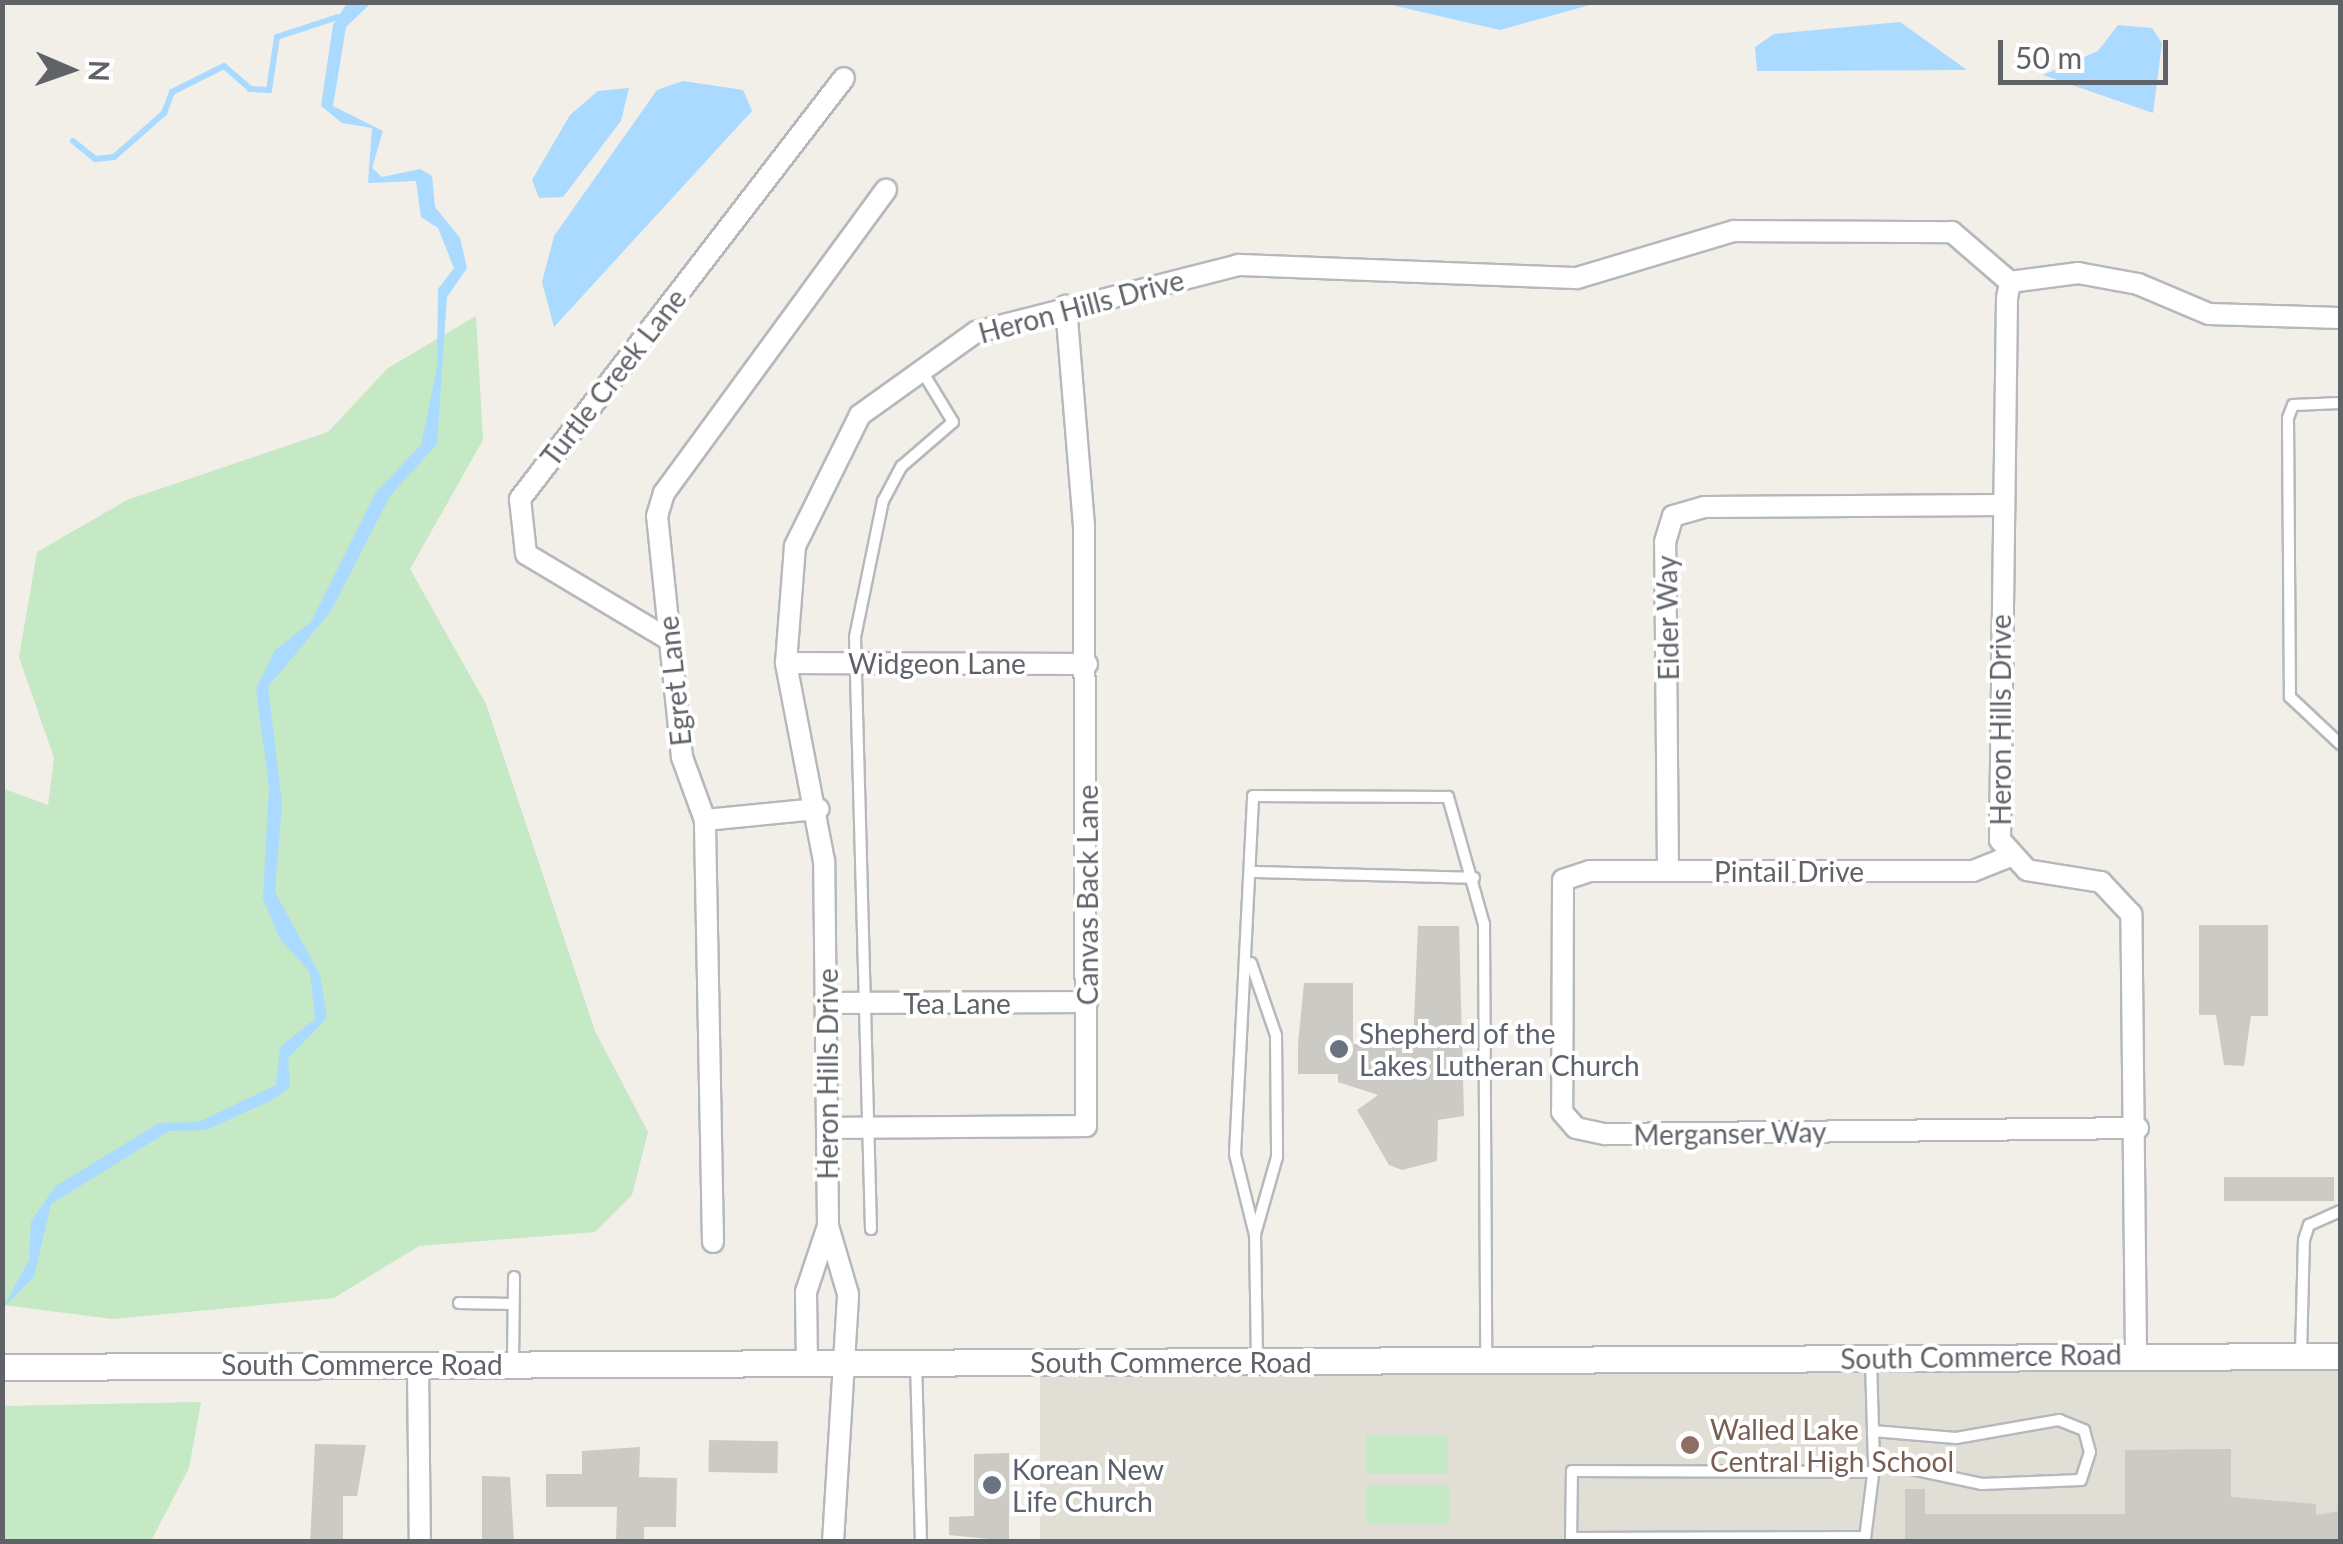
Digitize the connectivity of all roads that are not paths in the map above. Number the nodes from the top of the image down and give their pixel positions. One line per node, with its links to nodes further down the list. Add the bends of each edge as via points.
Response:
1 (844, 78): 9 (street, Turtle Creek Lane, via 520,498 526,554)
2 (886, 190): 9 (street, Egret Lane, via 664,494 657,516)
3 (2009, 290): 4 (street, Heron Hills Drive, via 1952,232 1772,229 1697,239 1577,278 1238,265); 5 (street, via 2078,273 2138,284 2209,314); 8 (street, Heron Hills Drive)
4 (1066, 306): 6 (street, Heron Hills Drive, via 976,332); 12 (street, Canvas Back Lane)
5 (2340, 318)
6 (918, 366): 10 (lane, via 953,422 902,466 883,501 858,598); 11 (street, Heron Hills Drive, via 860,415 822,480 794,546)
7 (2340, 403): 13 (lane, via 2293,405 2288,418 2290,697)
8 (2002, 505): 16 (street, Heron Hills Drive, via 2000,840); 17 (street, Eider Way, via 1705,507 1673,516 1666,542)
9 (668, 640): 15 (street, Egret Lane, via 682,758)
10 (857, 662): 11 (street, Widgeon Lane); 12 (street, Widgeon Lane); 24 (lane)
11 (786, 663): 14 (street, Heron Hills Drive)
12 (1087, 664): 22 (street, Canvas Back Lane)
13 (2340, 744)
14 (818, 809): 15 (street); 23 (street, Heron Hills Drive)
15 (705, 820): 32 (street, Egret Lane)
16 (2013, 855): 17 (street, Pintail Drive, via 1973,871); 27 (street, Heron Hills Drive, via 2054,882 2101,882 2131,914)
17 (1668, 871): 20 (street, Pintail Drive)
18 (1252, 872): 19 (lane); 19 (lane, via 1253,796 1448,797); 21 (lane)
19 (1474, 878): 40 (lane, via 1484,942)
20 (1563, 880): 27 (street, Merganser Way, via 1558,1074 1562,1112 1576,1128)
21 (1250, 960): 31 (lane, via 1235,1033 1235,1154); 31 (lane, via 1276,1036 1277,1156)
22 (1087, 1002): 24 (street, Tea Lane); 25 (street, Canvas Back Lane, via 1086,1126)
23 (827, 1003): 24 (street, Tea Lane); 26 (street, Heron Hills Drive)
24 (867, 1004): 25 (lane)
25 (871, 1127): 26 (street); 30 (lane)
26 (827, 1128): 29 (street, Heron Hills Drive)
27 (2138, 1128): 36 (street, Heron Hills Drive)
28 (2340, 1211): 37 (lane, via 2310,1224 2304,1240)
29 (828, 1226): 42 (street, Heron Hills Drive, via 848,1294); 46 (street, Heron Hills Drive, via 806,1292)
30 (870, 1229)
31 (1255, 1235): 41 (lane)
32 (712, 1242)
33 (514, 1276): 35 (lane)
34 (459, 1303): 35 (lane)
35 (514, 1304): 45 (lane)
36 (2136, 1354): 37 (street, South Commerce Road); 39 (street, South Commerce Road)
37 (2302, 1356): 38 (street, South Commerce Road)
38 (2340, 1356)
39 (1871, 1358): 40 (street, South Commerce Road); 48 (lane)
40 (1486, 1360): 41 (street, South Commerce Road)
41 (1257, 1361): 43 (street, South Commerce Road)
42 (844, 1362): 43 (street, South Commerce Road); 46 (street, South Commerce Road); 53 (street, Heron Hills Drive)
43 (916, 1362): 54 (lane)
44 (418, 1364): 45 (street, South Commerce Road); 47 (street, South Commerce Road); 52 (street)
45 (512, 1364): 46 (street, South Commerce Road)
46 (807, 1364)
47 (2, 1367)
48 (1873, 1431): 49 (lane); 49 (lane, via 1956,1438 2060,1420 2084,1430 2090,1452 2081,1480 2054,1485 1982,1484)
49 (1874, 1466): 50 (lane); 51 (lane, via 1572,1472)
50 (1864, 1539): 51 (lane)
51 (1572, 1540)
52 (420, 1542)
53 (834, 1542)
54 (921, 1542)

